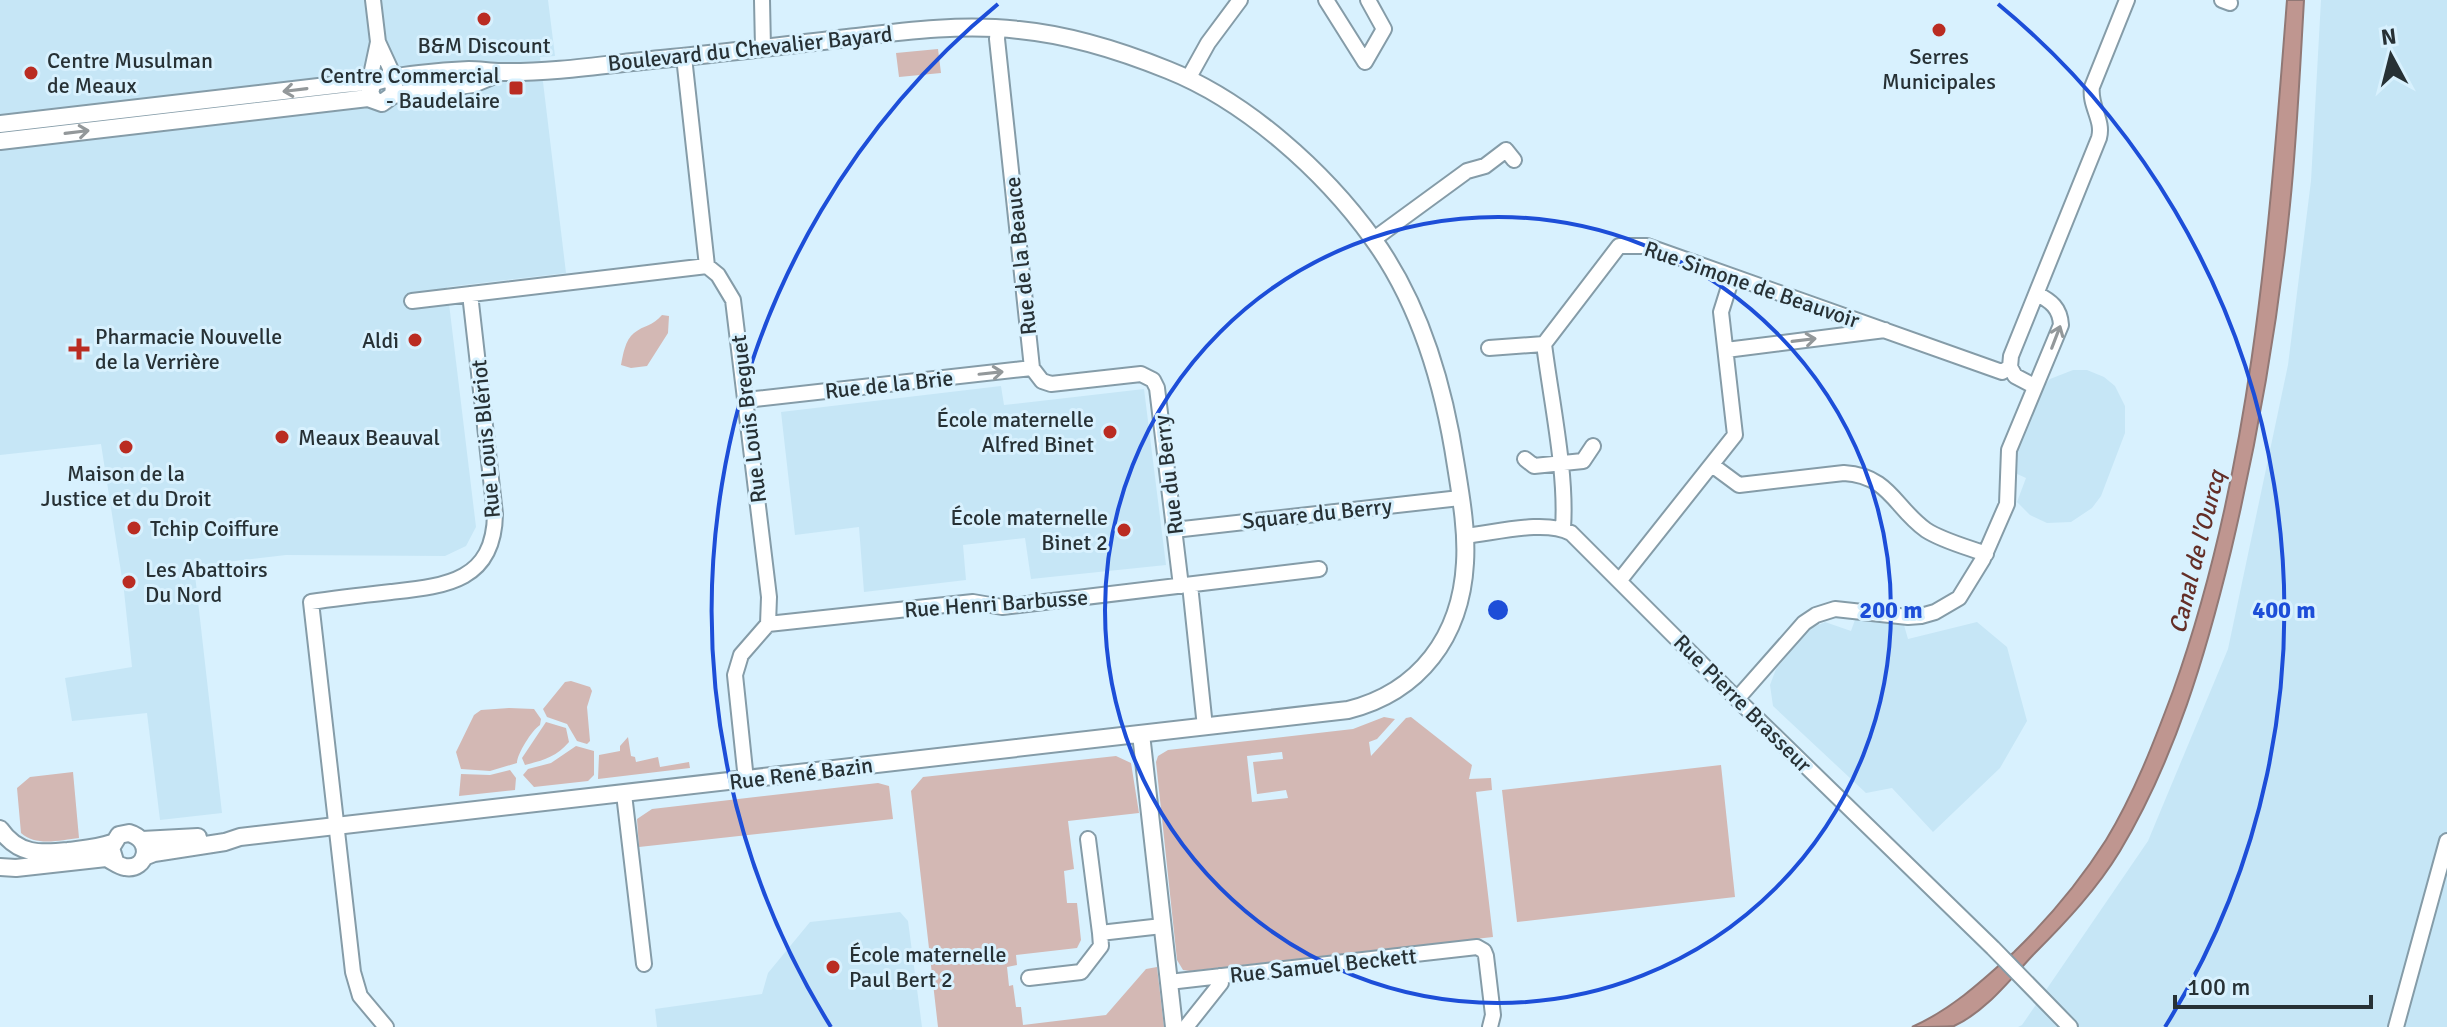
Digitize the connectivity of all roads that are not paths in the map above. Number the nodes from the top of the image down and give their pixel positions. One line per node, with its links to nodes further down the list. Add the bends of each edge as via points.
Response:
1 (373, 0): 11 (street, via 378,42 390,68)
2 (762, 0): 8 (street)
3 (1240, 0): 10 (street)
4 (1368, 0): 6 (street, via 1384,29 1365,62)
5 (2127, 0): 21 (street, via 2092,87 2099,138)
6 (1335, 2)
7 (998, 28): 8 (street, Boulevard du Chevalier Bayard, via 927,29); 10 (street, Boulevard du Chevalier Bayard, via 1090,43); 28 (street, Rue de la Beauce)
8 (763, 48): 9 (street, Boulevard du Chevalier Bayard)
9 (684, 57): 11 (street, Boulevard du Chevalier Bayard, via 502,72 473,84); 18 (street)
10 (1188, 79): 17 (street, Boulevard du Chevalier Bayard, via 1296,154)
11 (380, 88): 12 (street, Boulevard du Chevalier Bayard, one-way to 12, via 355,83); 15 (street, Boulevard du Chevalier Bayard, one-way to 11, via 241,112)
12 (97, 113): 13 (street, Boulevard du Chevalier Bayard, via 52,109); 14 (street, Boulevard du Chevalier Bayard)
13 (0, 115)
14 (0, 124)
15 (0, 141)
16 (1514, 160): 17 (street, via 1506,150 1485,166 1467,171)
17 (1374, 239): 35 (street, Rue René Bazin, via 1408,299 1436,369)
18 (707, 266): 20 (street); 30 (street, Rue Louis Breguet, via 733,300)
19 (1732, 277): 23 (street, Rue Simone de Beauvoir); 24 (street, Rue Simone de Beauvoir, via 1647,246 1619,246); 26 (street, via 1721,312)
20 (470, 294): 22 (street); 49 (street, Rue Louis Blériot, via 493,532 477,566 456,582 311,602)
21 (2037, 294): 27 (street); 29 (street, one-way to 21, via 2061,325 2056,308)
22 (412, 301)
23 (1888, 329): 26 (street, one-way to 23); 27 (street, Rue Simone de Beauvoir, via 2002,372)
24 (1544, 344): 25 (street); 33 (street)
25 (1489, 348)
26 (1726, 350): 34 (street, via 1735,435)
27 (2010, 367): 29 (street, Rue Simone de Beauvoir)
28 (1032, 368): 30 (street, Rue de la Brie, one-way to 28); 37 (street, Rue du Berry, via 1051,384 1141,374 1153,380)
29 (2034, 386): 39 (street, via 2009,450 2007,504)
30 (746, 400): 43 (street, Rue Louis Breguet)
31 (1593, 446): 33 (street, via 1583,461)
32 (1525, 459): 33 (street, via 1534,466)
33 (1560, 464): 36 (street)
34 (1712, 465): 39 (street, via 1739,485 1858,474 1881,484 1927,530); 41 (street)
35 (1460, 498): 37 (street, Square du Berry); 38 (street, Rue René Bazin)
36 (1563, 528): 38 (street); 41 (street, Rue Pierre Brasseur)
37 (1174, 530): 42 (street, Rue du Berry)
38 (1465, 536): 45 (street, Rue René Bazin, via 1454,619 1429,662 1404,685 1361,707 1333,713)
39 (1986, 554): 44 (street, via 1959,598 1935,612 1908,617 1835,609 1816,615)
40 (1319, 569): 42 (street, Rue Henri Barbusse)
41 (1620, 580): 44 (street, Rue Pierre Brasseur)
42 (1186, 585): 43 (street, Rue Henri Barbusse, via 1002,607 973,602); 45 (street, Rue du Berry)
43 (768, 624): 47 (street, via 741,655 735,675)
44 (1737, 699): 67 (street, Rue Pierre Brasseur)
45 (1205, 727): 46 (street, Rue René Bazin)
46 (1141, 734): 47 (street, Rue René Bazin); 57 (street)
47 (746, 780): 48 (street, Rue René Bazin)
48 (624, 794): 49 (street, Rue René Bazin); 59 (street)
49 (335, 826): 54 (street, Rue René Bazin, via 154,853); 63 (street, via 353,972 360,996)
50 (0, 829): 53 (street, via 14,845 34,853)
51 (1088, 839): 58 (street)
52 (2447, 841): 68 (street)
53 (112, 843): 54 (street, via 124,833 134,834); 55 (street)
54 (143, 848): 55 (street, via 136,865)
55 (115, 861): 56 (street)
56 (0, 867)
57 (1162, 926): 58 (street); 62 (street)
58 (1100, 933): 61 (street, via 1101,946 1081,972)
59 (644, 964)
60 (1220, 976): 62 (street, Rue Samuel Beckett); 65 (street, via 1221,983); 66 (street, Rue Samuel Beckett, via 1477,947 1486,956)
61 (1029, 978)
62 (1169, 982): 64 (street)
63 (386, 1027)
64 (1174, 1027)
65 (1186, 1027)
66 (1490, 1027)
67 (2070, 1027)
68 (2396, 1027)

